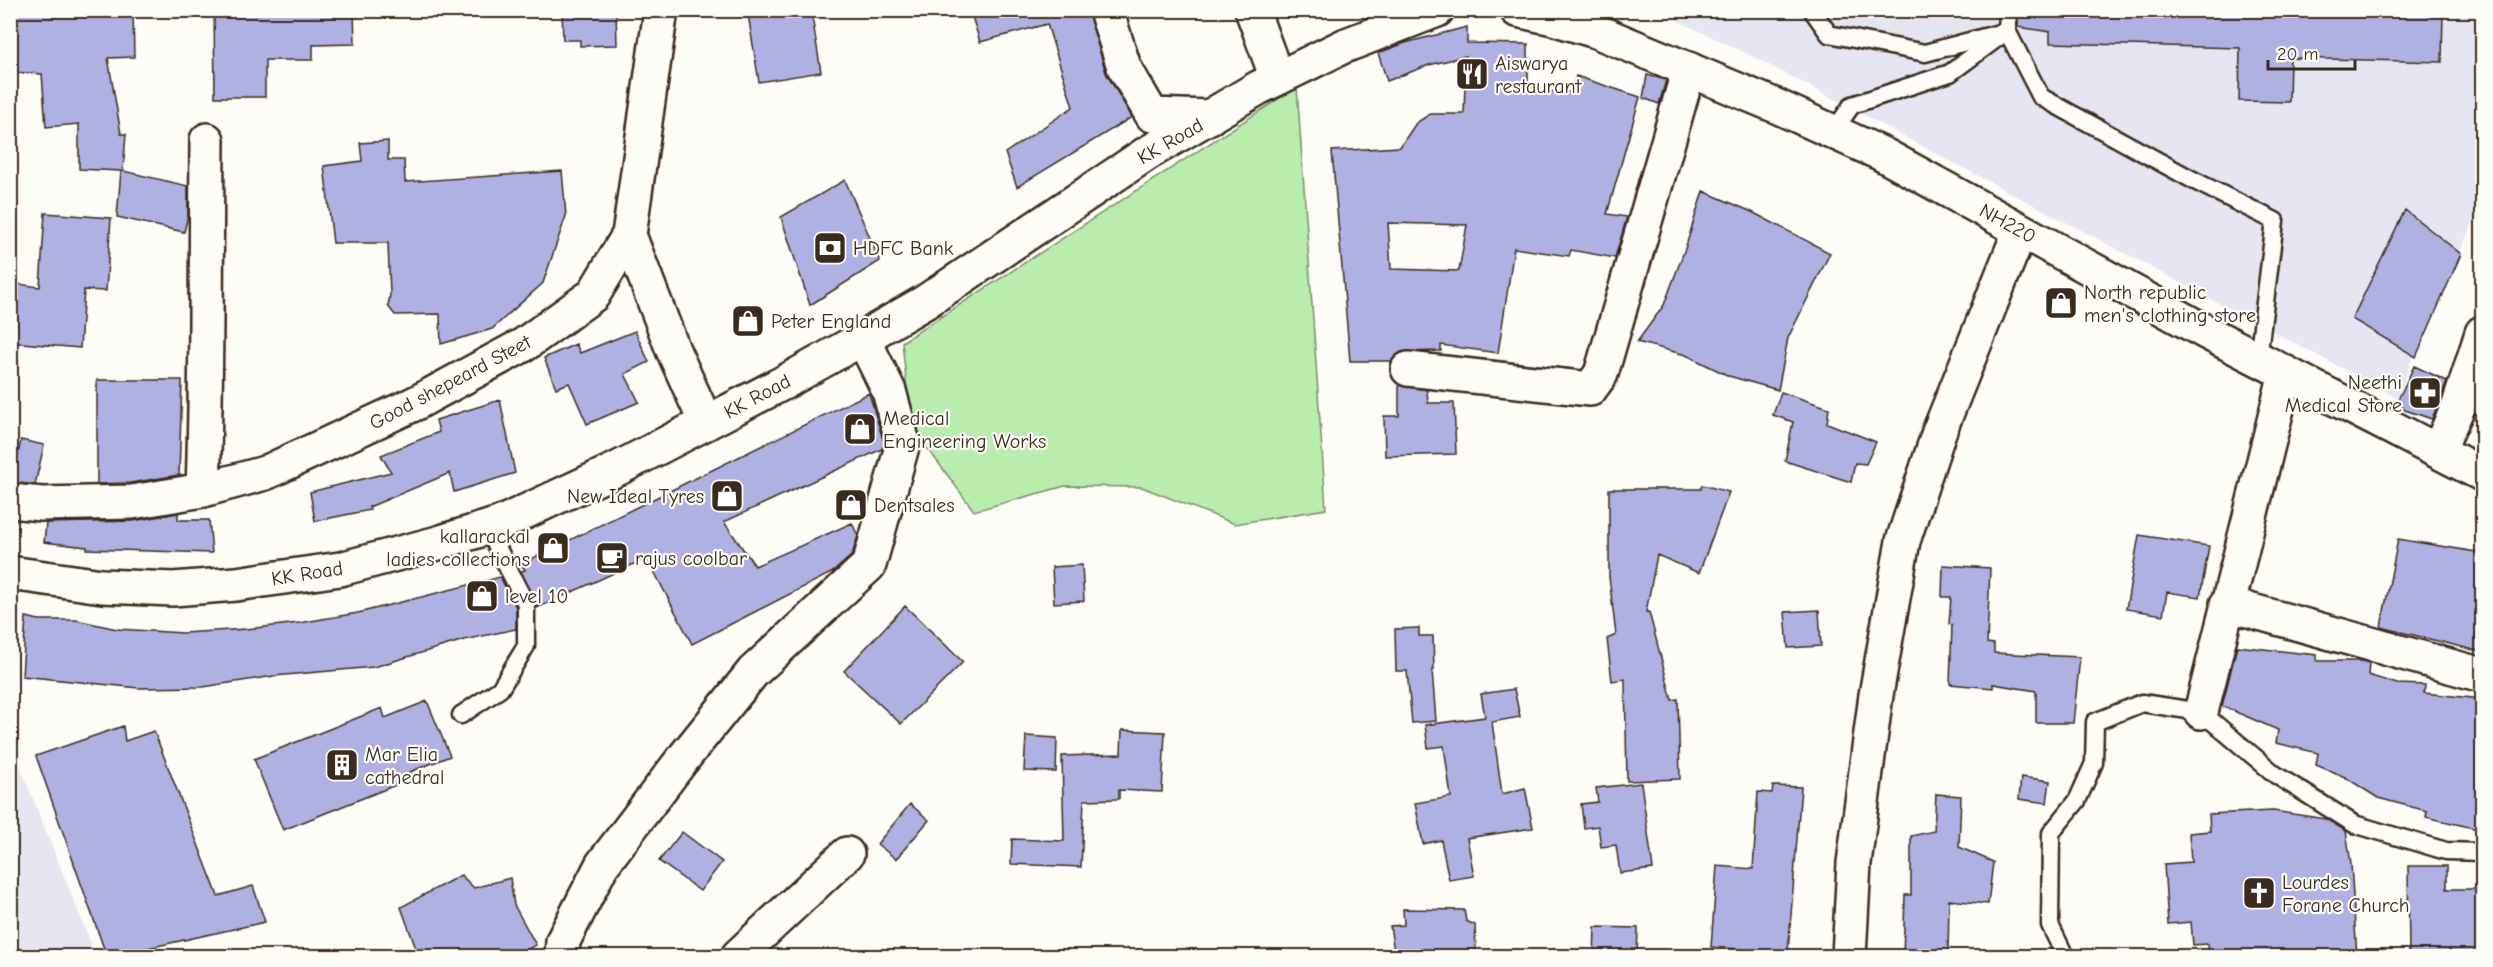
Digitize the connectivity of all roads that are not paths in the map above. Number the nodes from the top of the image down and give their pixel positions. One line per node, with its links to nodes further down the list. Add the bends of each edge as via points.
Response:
1 (661, 10): 16 (main road, Good shepeard Steet)
2 (1106, 10): 12 (main road, via 1124,67 1152,115)
3 (1252, 10): 11 (main road)
4 (1437, 10): 8 (main road, KK Road)
5 (1517, 10): 10 (main road, NH220, via 1596,31)
6 (1812, 10): 9 (lane, via 1829,34 1924,53)
7 (2008, 10): 9 (lane)
8 (1384, 20): 11 (main road, KK Road, via 1344,46)
9 (2007, 31): 13 (lane, via 1950,73 1852,105); 19 (lane, via 2041,97 2275,221)
10 (1689, 69): 13 (main road, NH220); 20 (main road, via 1601,374 1590,389)
11 (1277, 78): 12 (main road, KK Road)
12 (1210, 117): 18 (main road, KK Road, via 1146,154 925,302)
13 (1833, 132): 15 (main road, NH220, via 1882,154)
14 (207, 140): 24 (main road)
15 (2020, 231): 19 (main road, NH220); 36 (main road, via 1939,432 1903,541 1874,706 1854,862)
16 (629, 235): 21 (main road); 24 (main road, Good shepeard Steet, via 593,295 525,345 416,403 265,473)
17 (2482, 333): 22 (main road, via 2459,405)
18 (863, 338): 21 (main road, KK Road); 34 (main road, via 889,391 903,443 869,565 753,672 682,760 602,865 564,941)
19 (2272, 366): 22 (main road, NH220); 28 (main road)
20 (1407, 369)
21 (706, 423): 26 (main road, KK Road, via 617,469)
22 (2438, 451): 23 (main road, NH220)
23 (2482, 474)
24 (203, 490): 25 (main road, Good shepeard Steet, via 132,502)
25 (10, 501)
26 (487, 527): 27 (main road, KK Road, via 340,569 236,584 172,589 102,586); 31 (lane, via 526,604 526,646 500,689)
27 (10, 573)
28 (2227, 604): 29 (main road); 30 (main road)
29 (2482, 675)
30 (2201, 712): 32 (lane, via 2276,776 2354,824 2446,851); 37 (lane, via 2142,703 2096,722 2094,764 2077,801 2050,833 2050,925)
31 (461, 715)
32 (2482, 852)
33 (847, 854): 35 (main road)
34 (562, 957)
35 (738, 957)
36 (1849, 957)
37 (2065, 957)

